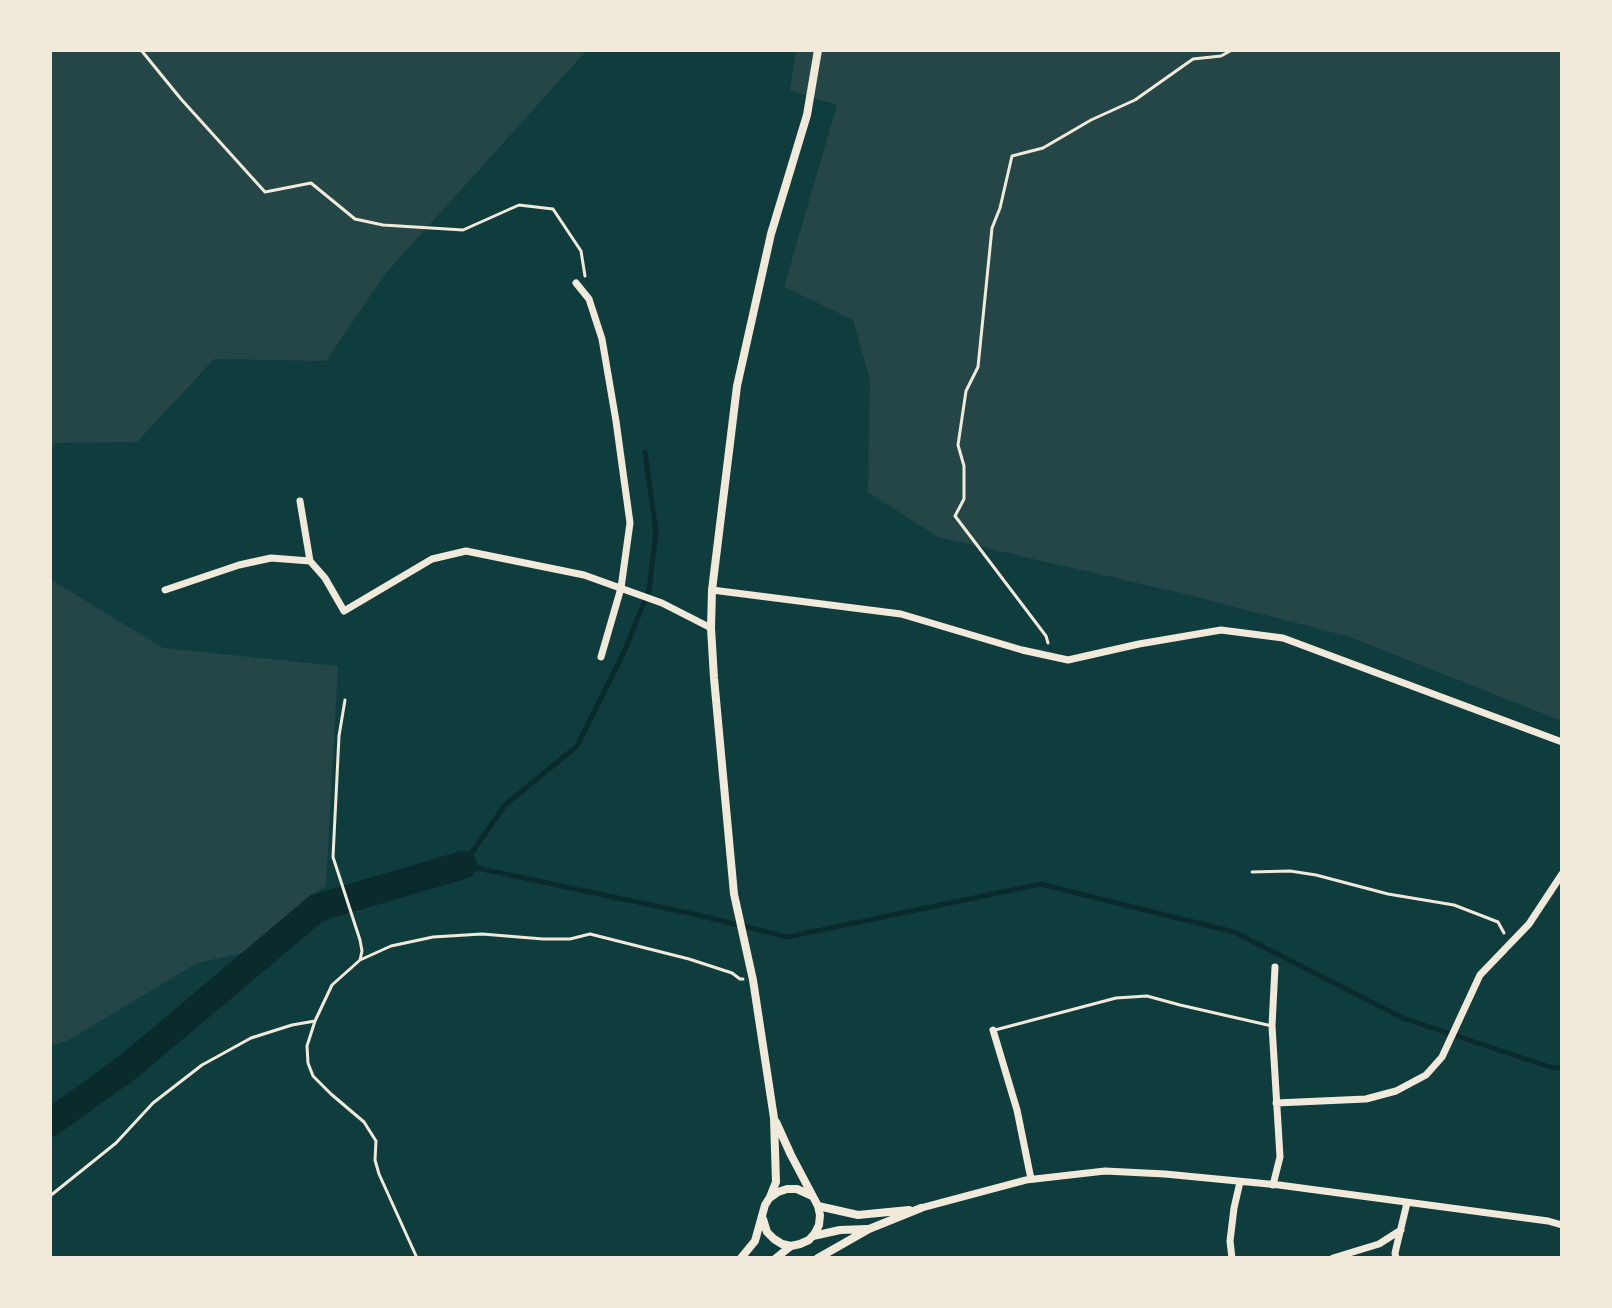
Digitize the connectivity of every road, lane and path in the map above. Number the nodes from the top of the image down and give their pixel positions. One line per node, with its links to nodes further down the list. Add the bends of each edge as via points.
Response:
1 (141, 50): 5 (path, via 265,192 311,183 355,219 463,230 519,205 553,209 581,251)
2 (818, 50): 10 (street, via 807,115 771,234 737,386)
3 (1232, 50): 13 (path, via 1193,59 1135,100 1043,148 1012,156 992,228 978,367 966,391 958,445 964,499 955,516 1046,636)
4 (576, 283): 5 (street)
5 (589, 299): 8 (street, via 602,339 630,523)
6 (300, 501): 7 (street)
7 (310, 561): 8 (street, via 344,611 432,559 466,551 584,575); 9 (street, via 271,558)
8 (621, 588): 11 (street); 12 (street)
9 (165, 590)
10 (712, 590): 11 (street); 13 (street, via 901,614)
11 (711, 628): 21 (street, via 734,894)
12 (601, 657)
13 (1053, 657): 15 (street, via 1068,660 1221,630 1283,638)
14 (345, 700): 19 (path, via 333,857 360,940)
15 (1562, 742)
16 (1252, 872): 18 (path, via 1316,875 1454,905 1498,922)
17 (1562, 874): 18 (street)
18 (1510, 943): 25 (street, via 1480,975 1442,1057 1426,1075 1366,1099)
19 (360, 960): 21 (path, via 391,946 433,937 570,939 590,934); 22 (path, via 332,985)
20 (1275, 967): 23 (street)
21 (753, 980): 26 (street)
22 (315, 1021): 30 (path, via 251,1038 202,1065); 41 (path, via 307,1046 313,1076 364,1122 376,1141 379,1174)
23 (1272, 1026): 24 (lane, via 1147,996 1116,998); 25 (street)
24 (993, 1030): 27 (street)
25 (1276, 1103): 29 (street, via 1280,1157)
26 (774, 1118): 31 (street, via 776,1182); 32 (street)
27 (1031, 1179): 28 (street, via 1105,1171); 34 (street)
28 (1240, 1182): 29 (street); 45 (street)
29 (1273, 1185): 33 (street)
30 (50, 1196)
31 (770, 1197): 32 (street, via 797,1189); 35 (street)
32 (815, 1202): 34 (street, via 858,1215); 39 (street, via 820,1215)
33 (1407, 1203): 36 (street); 38 (street)
34 (921, 1208): 37 (street)
35 (763, 1214): 40 (street, via 767,1232); 42 (street, via 755,1241)
36 (1562, 1225)
37 (869, 1229): 39 (street); 44 (street)
38 (1401, 1230): 46 (street, via 1379,1244); 47 (street)
39 (813, 1236): 40 (street)
40 (791, 1246): 43 (street)
41 (417, 1258)
42 (741, 1258)
43 (776, 1258)
44 (818, 1258)
45 (1232, 1258)
46 (1333, 1258)
47 (1396, 1258)

